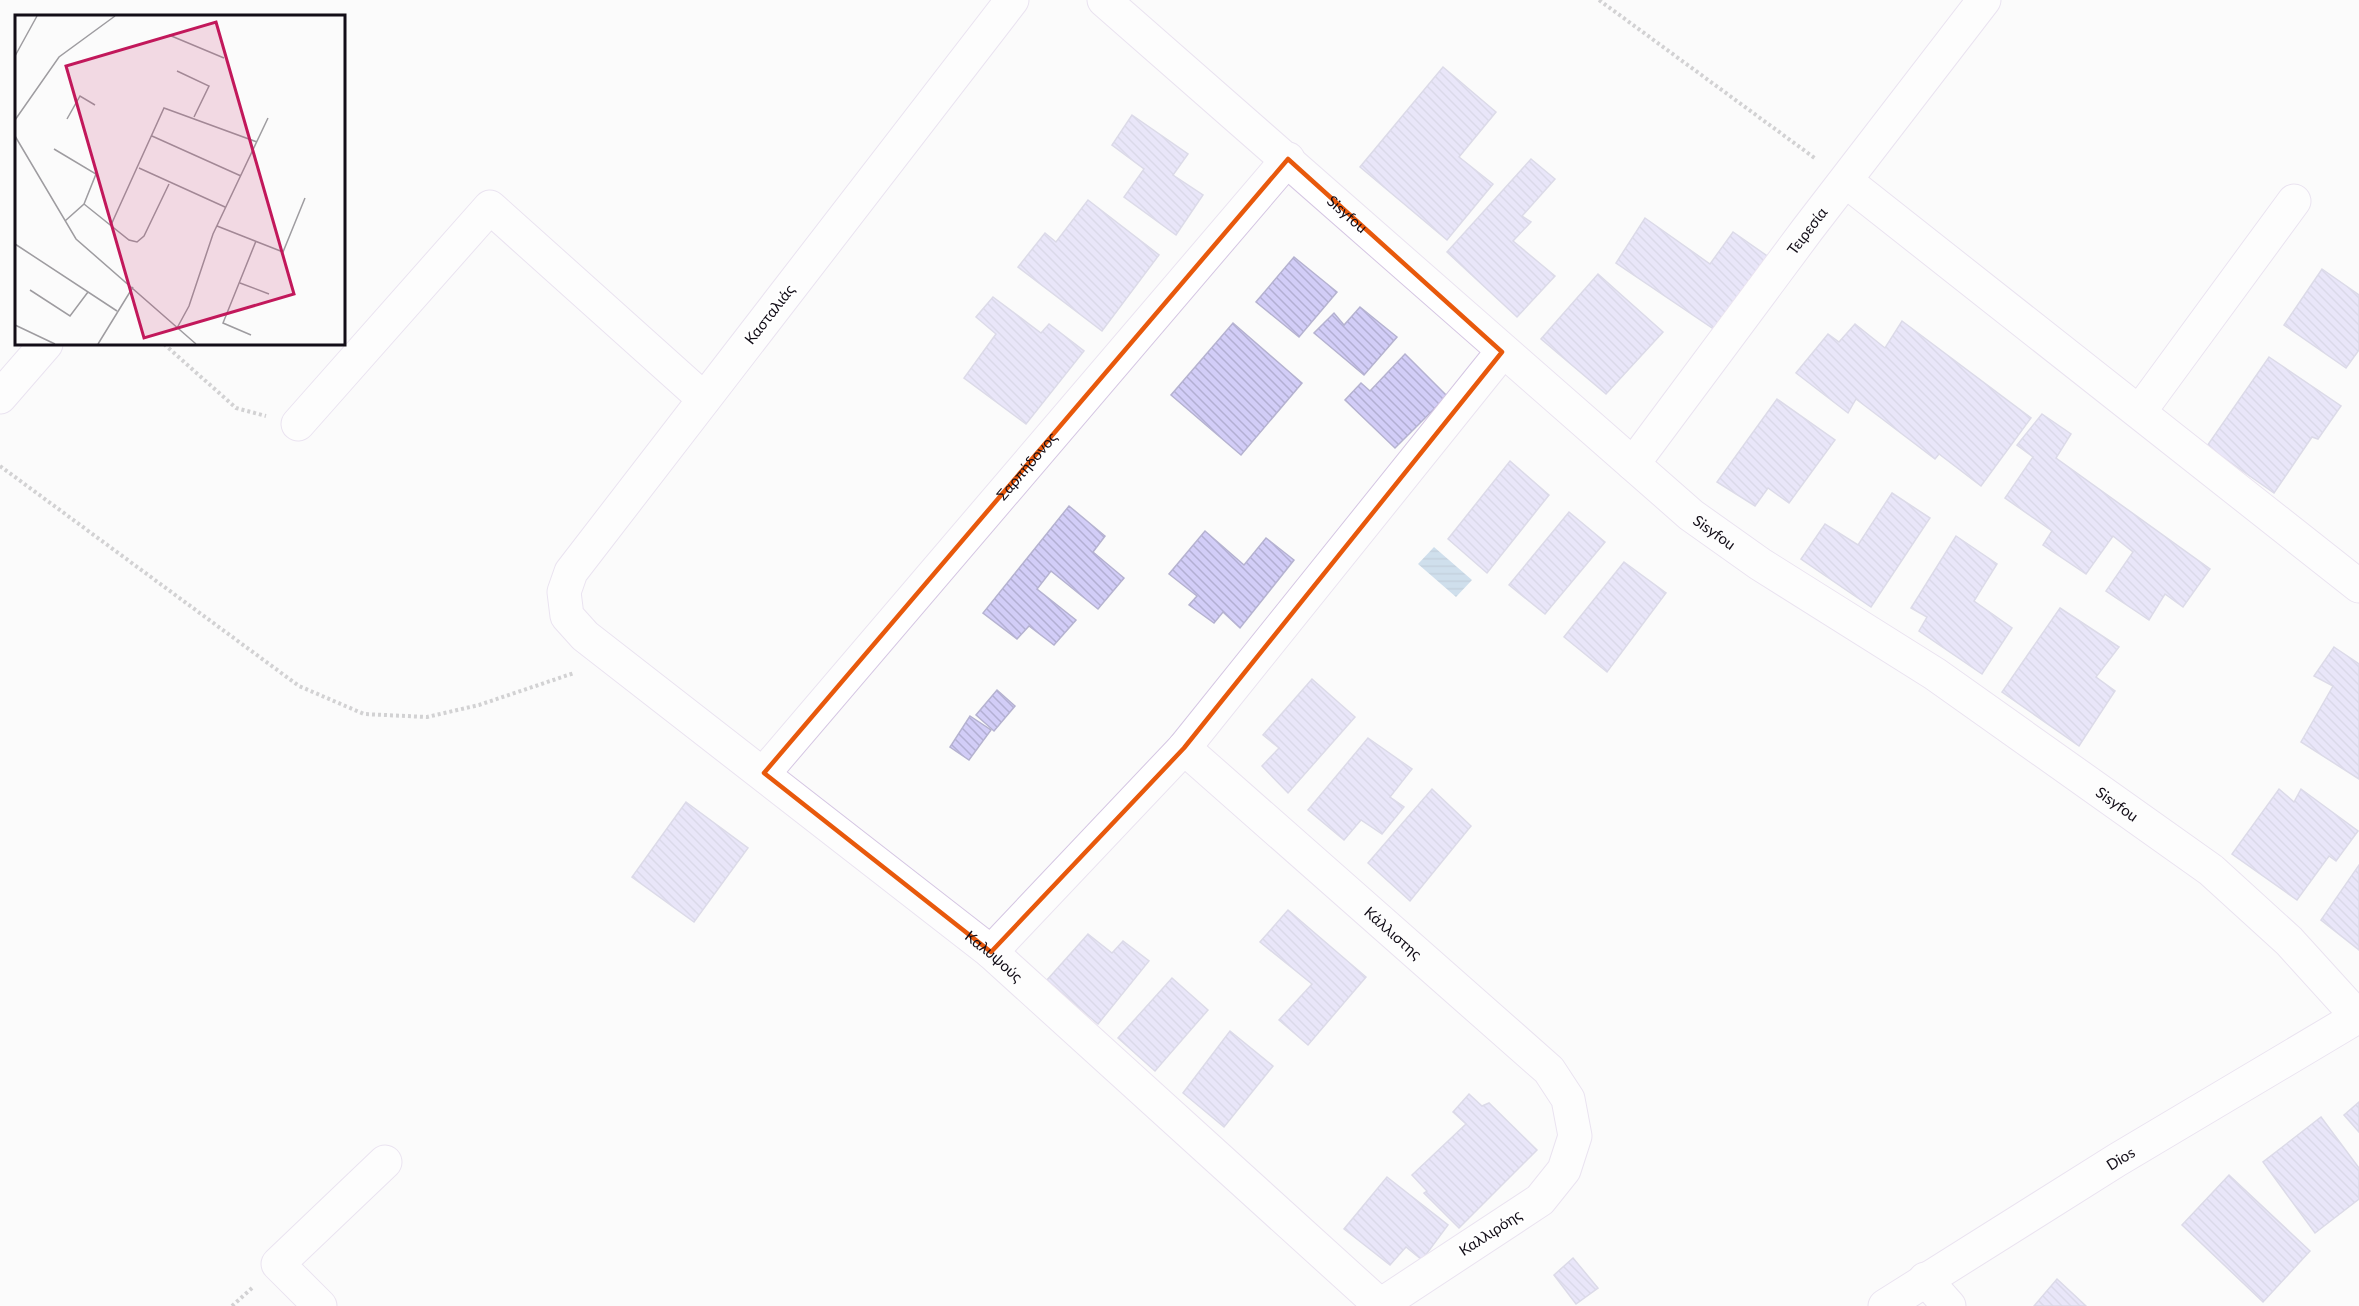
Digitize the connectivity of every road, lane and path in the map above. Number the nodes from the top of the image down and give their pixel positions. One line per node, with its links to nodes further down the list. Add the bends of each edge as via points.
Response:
1 (1011, 0): 12 (street, Κασταλιάς)
2 (1104, 0): 5 (street, Sisyfou)
3 (1599, 0): 6 (path)
4 (1984, 0): 6 (street, Τειρεσία)
5 (1288, 159): 10 (street, Sisyfou); 21 (street, Σαρπήδονος)
6 (1846, 181): 13 (street); 15 (street, Τειρεσία)
7 (2294, 201): 13 (street)
8 (45, 345): 11 (street)
9 (165, 345): 14 (path, via 236,408)
10 (1503, 352): 15 (street, Sisyfou); 20 (street)
11 (0, 397)
12 (704, 399): 14 (street, via 490,207); 18 (street, Κασταλιάς, via 570,572 564,592 567,616)
13 (2140, 411): 17 (street)
14 (298, 424)
15 (1633, 464): 23 (street, Sisyfou, via 1691,515 1760,564 1935,674 2211,870 2289,940)
16 (0, 466): 19 (path, via 299,686 364,714 427,717 480,705)
17 (2359, 586)
18 (585, 636): 19 (street, Καλυψούς)
19 (614, 659): 21 (street, Καλυψούς)
20 (1184, 748): 22 (street); 24 (street, Κάλλιστης, via 1549,1070 1568,1099)
21 (764, 773): 22 (street, Καλυψούς)
22 (991, 952): 28 (street, Καλυψούς)
23 (2358, 1016): 26 (street, Dios)
24 (1575, 1136): 28 (street, Καλλιρόης, via 1564,1170 1540,1200)
25 (385, 1162): 27 (street, via 278,1264)
26 (1925, 1279): 29 (street, Dios); 30 (street)
27 (320, 1306)
28 (1380, 1306)
29 (1886, 1306)
30 (1949, 1306)

